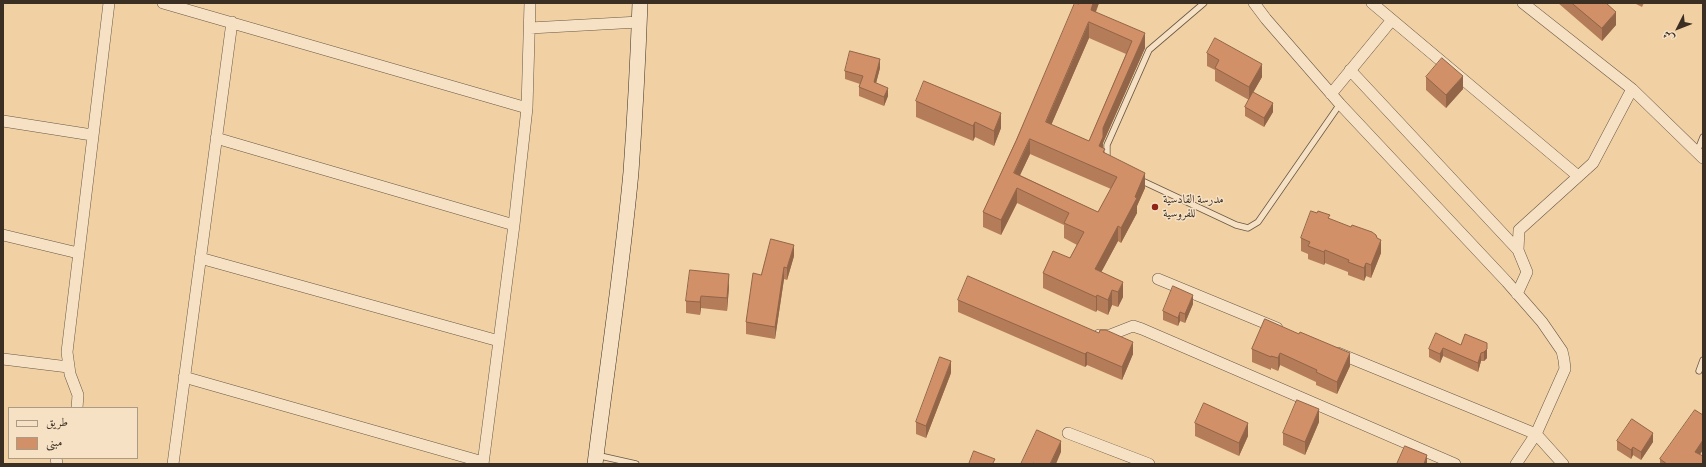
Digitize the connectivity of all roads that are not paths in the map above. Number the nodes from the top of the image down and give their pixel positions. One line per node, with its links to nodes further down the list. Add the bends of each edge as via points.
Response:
1 (109, 3): 20 (street)
2 (163, 3): 11 (street)
3 (530, 3): 13 (street)
4 (640, 3): 12 (street)
5 (1204, 3): 24 (lane, via 1149,50 1107,145 1107,160)
6 (1254, 3): 16 (street)
7 (1372, 3): 9 (street)
8 (1523, 3): 15 (street)
9 (1381, 7): 10 (street)
10 (1391, 21): 14 (street); 26 (street)
11 (232, 22): 18 (street); 22 (street)
12 (639, 22): 13 (street); 46 (street, via 630,173)
13 (530, 28): 18 (street)
14 (1350, 70): 16 (street); 29 (street)
15 (1632, 89): 23 (street); 26 (street, via 1594,163)
16 (1331, 94): 17 (street)
17 (1340, 104): 25 (lane, via 1258,222 1248,228 1236,225); 33 (street)
18 (527, 108): 27 (street)
19 (3, 121): 20 (street)
20 (92, 135): 30 (street)
21 (1703, 137): 23 (lane)
22 (216, 138): 27 (street); 31 (street)
23 (1700, 155)
24 (1111, 164)
25 (1129, 175)
26 (1578, 176): 29 (street, via 1519,230)
27 (514, 225): 36 (street)
28 (3, 235): 30 (street)
29 (1518, 250): 33 (street, via 1527,272)
30 (78, 253): 40 (street, via 67,352)
31 (200, 258): 36 (street); 42 (street)
32 (1158, 279): 35 (street)
33 (1518, 294): 45 (street, via 1555,340 1564,360 1565,369)
34 (1087, 331): 51 (street, via 1103,336 1133,326 1142,329)
35 (1288, 333)
36 (499, 341): 47 (street)
37 (1324, 348): 45 (street)
38 (3, 359): 40 (street)
39 (1703, 360): 41 (lane)
40 (68, 367): 43 (street, via 78,395)
41 (1699, 371)
42 (184, 377): 47 (street); 48 (street)
43 (77, 407)
44 (1068, 433): 50 (street)
45 (1536, 434): 52 (street); 53 (street)
46 (596, 459): 49 (lane)
47 (483, 463)
48 (172, 464)
49 (636, 464)
50 (1149, 464)
51 (1454, 464)
52 (1516, 464)
53 (1563, 464)

